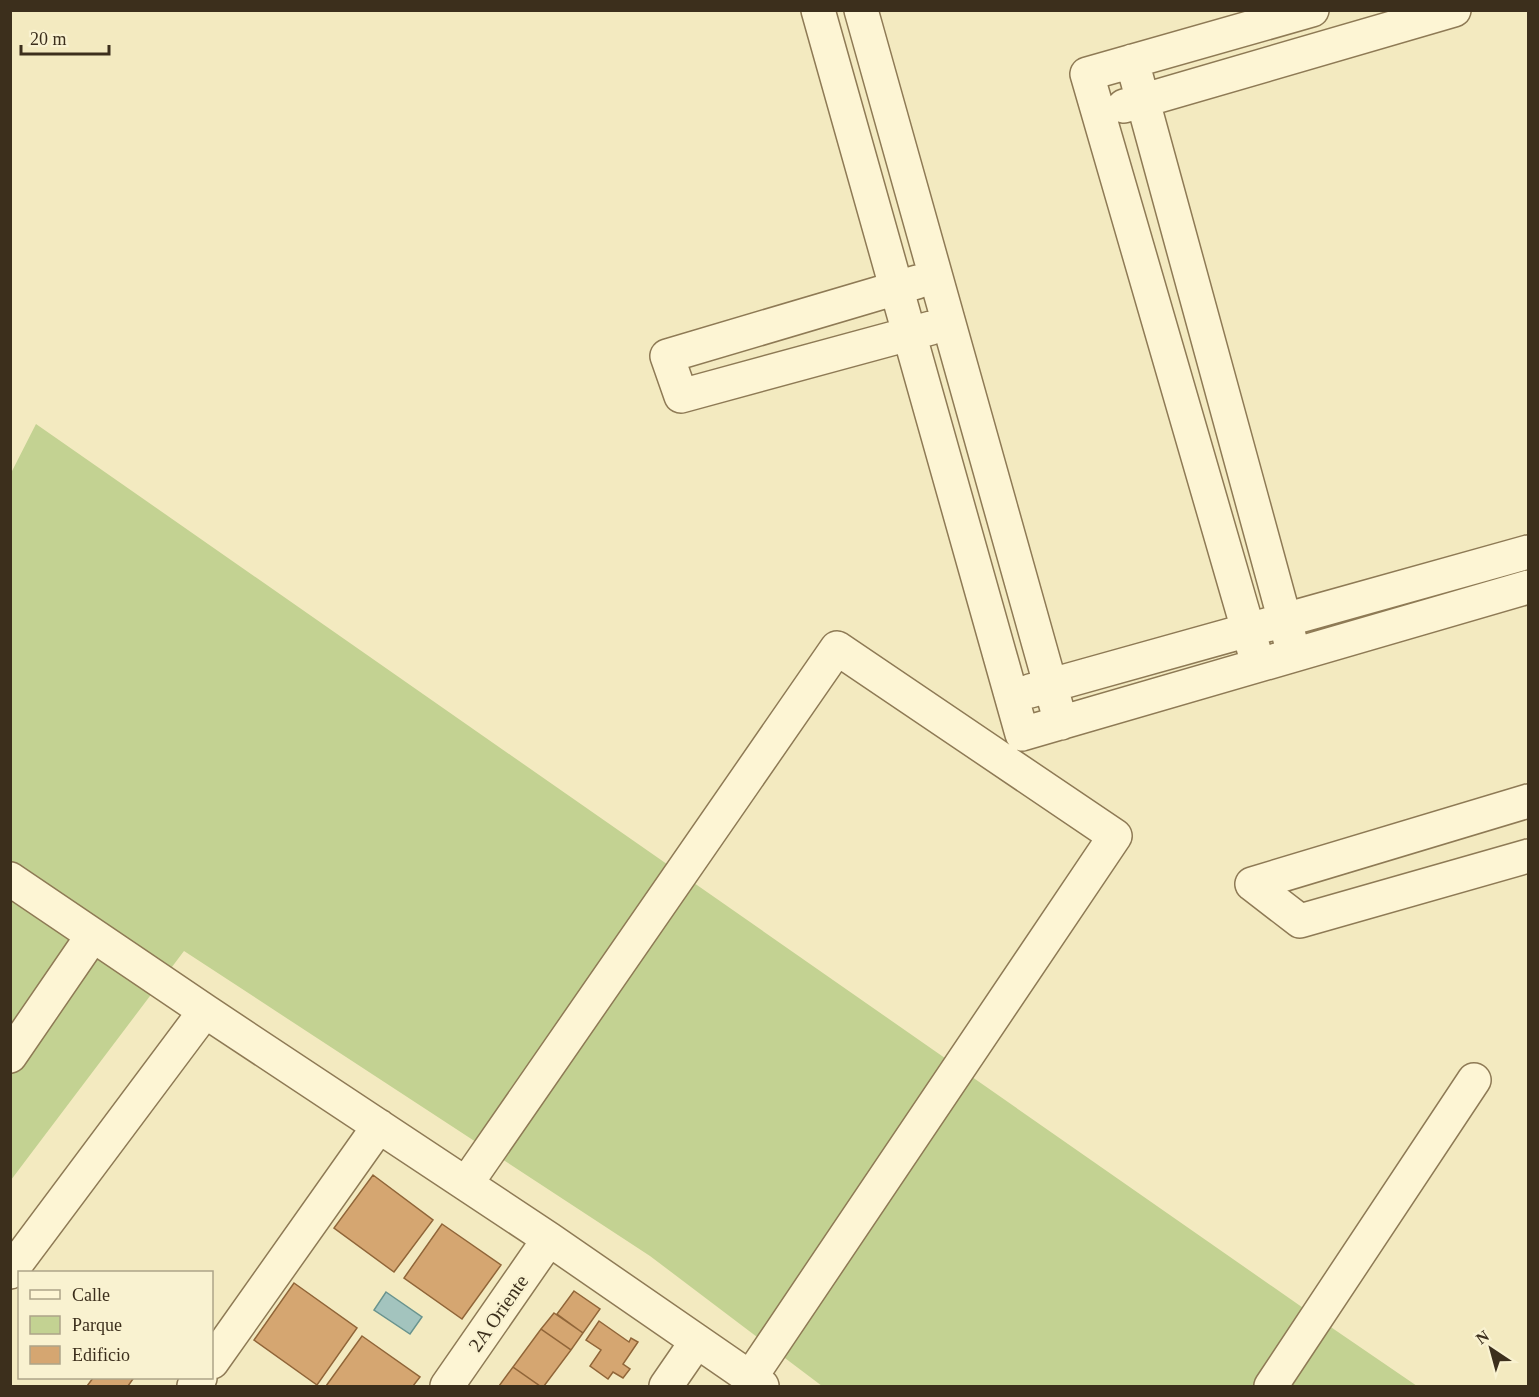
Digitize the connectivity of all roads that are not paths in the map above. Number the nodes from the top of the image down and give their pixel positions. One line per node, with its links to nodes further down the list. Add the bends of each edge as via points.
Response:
1 (818, 10): 9 (street)
2 (861, 10): 8 (street)
3 (1312, 10): 5 (street)
4 (1454, 10): 6 (street)
5 (1132, 61): 6 (street); 7 (street, via 1087,74)
6 (1144, 101): 7 (street); 12 (street)
7 (1099, 113): 13 (street)
8 (937, 278): 9 (street); 10 (street)
9 (896, 287): 11 (street); 11 (street, via 667,356 681,396)
10 (949, 322): 11 (street); 20 (street)
11 (909, 334): 21 (street)
12 (1212, 352): 13 (street); 16 (street)
13 (1171, 363): 17 (street)
14 (1528, 552): 16 (street)
15 (1528, 587): 18 (street)
16 (1285, 620): 17 (street); 18 (street)
17 (1248, 630): 19 (street); 20 (street)
18 (1294, 654): 19 (street)
19 (1258, 664): 22 (street)
20 (1051, 686): 21 (street); 22 (street)
21 (1011, 696): 22 (street, via 1022,734)
22 (1061, 723)
23 (1528, 801): 24 (street, via 1252,884 1300,921)
24 (1528, 856)
25 (14, 889): 26 (street)
26 (93, 935): 27 (street); 28 (street)
27 (205, 1011): 30 (street); 33 (street)
28 (10, 1056)
29 (1474, 1080): 39 (street)
30 (379, 1126): 31 (street); 35 (street)
31 (466, 1184): 32 (street); 36 (street, via 837,648 1115,836)
32 (549, 1239): 34 (street); 37 (street, 2A Oriente)
33 (10, 1272)
34 (697, 1341): 36 (street); 38 (street)
35 (213, 1361)
36 (756, 1382)
37 (447, 1386)
38 (666, 1386)
39 (1271, 1386)

